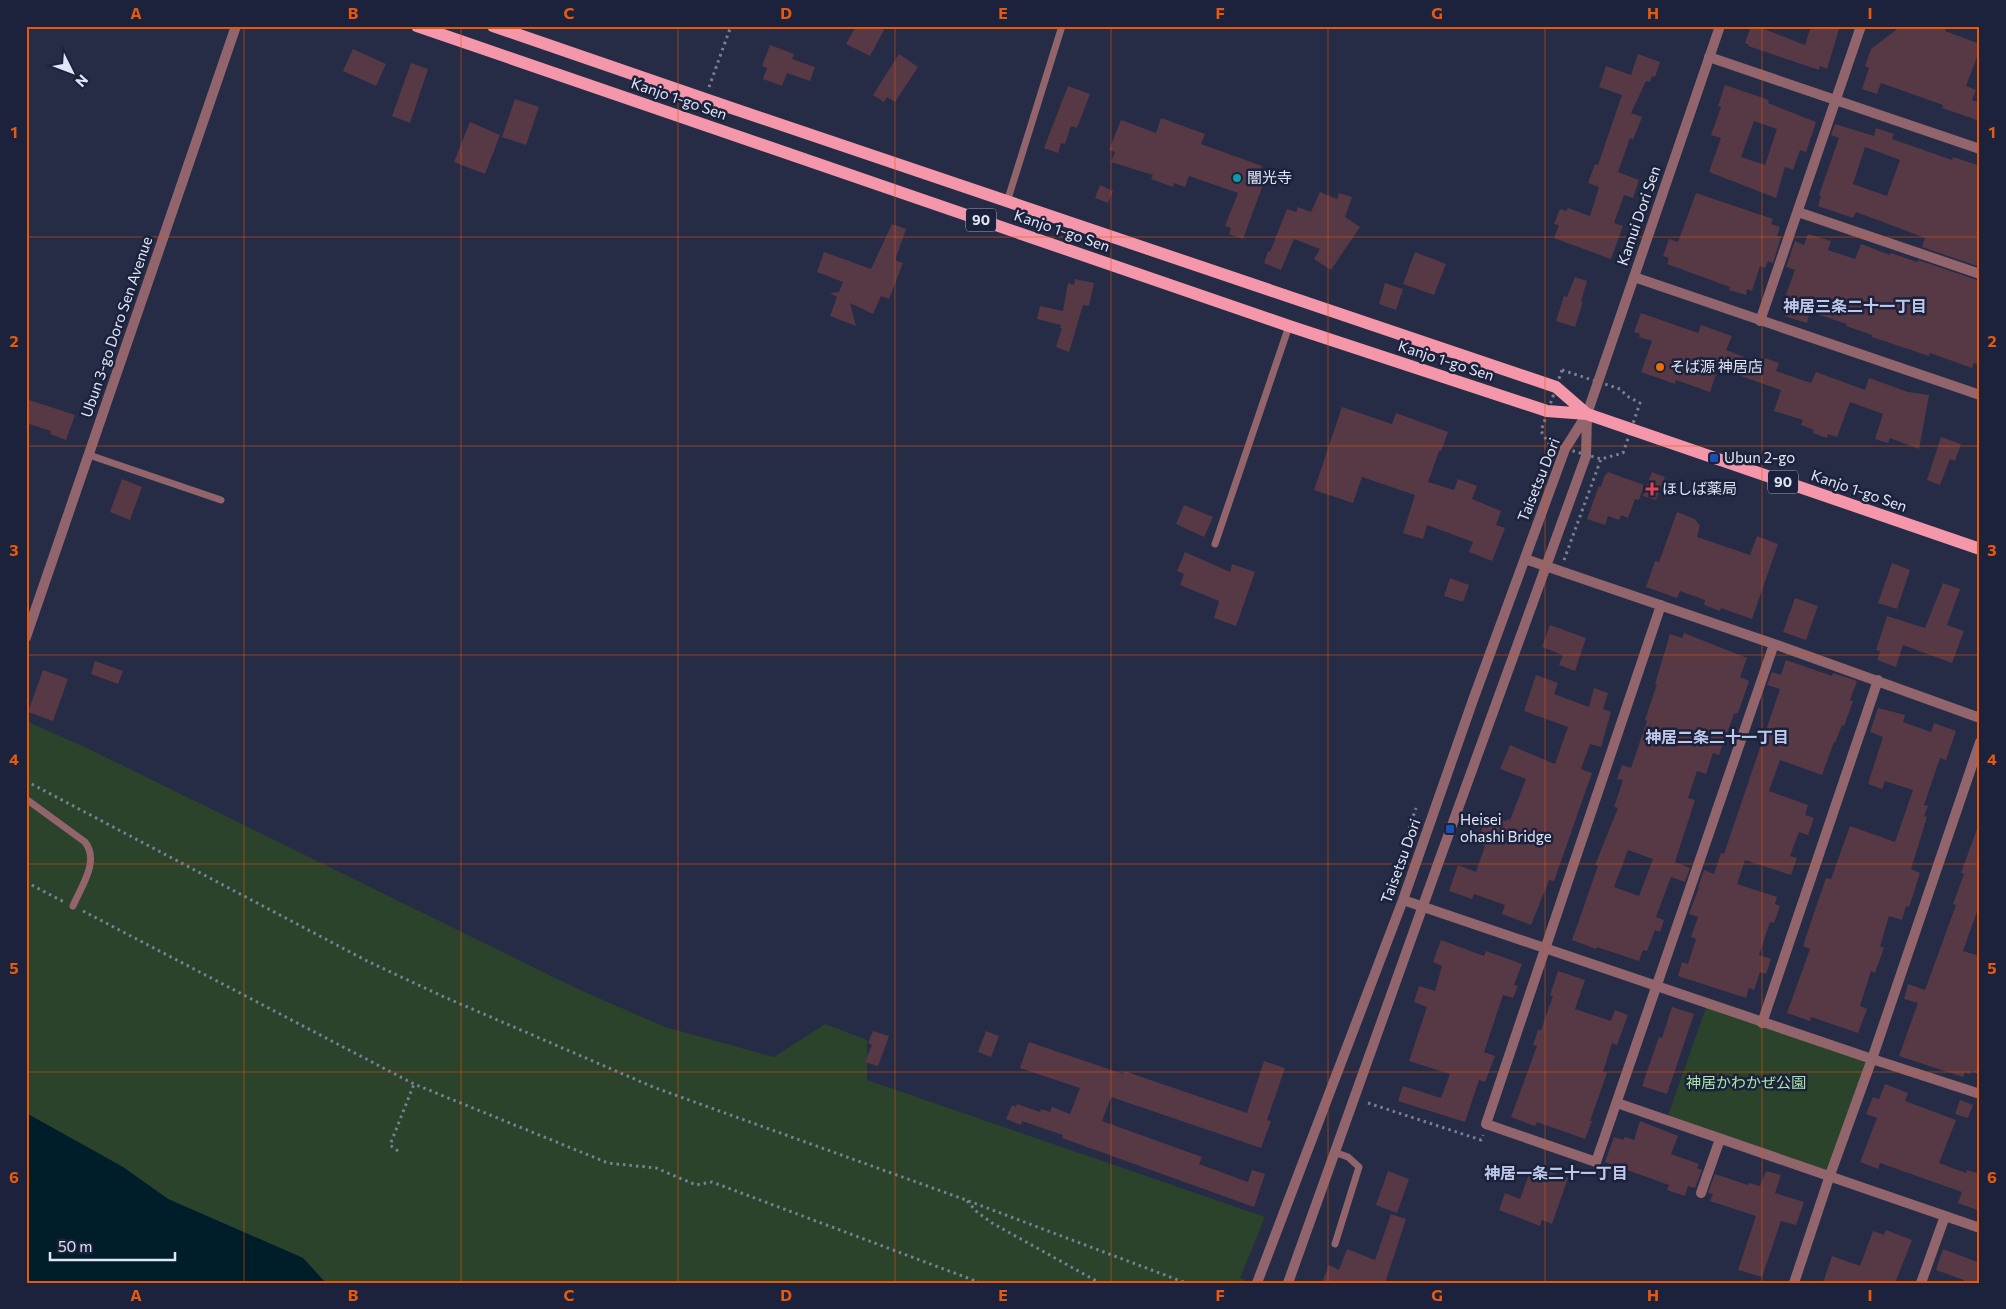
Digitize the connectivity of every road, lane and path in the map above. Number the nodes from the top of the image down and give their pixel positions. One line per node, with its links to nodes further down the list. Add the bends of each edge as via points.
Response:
1 (236, 26): 25 (street, Ubun 3-go Doro Sen Avenue)
2 (417, 26): 17 (main road, Kanjo 1-go Sen / 90)
3 (494, 26): 10 (main road, Kanjo 1-go Sen / 90)
4 (731, 26): 10 (path)
5 (1062, 26): 12 (lane)
6 (1720, 26): 8 (street, Kamui Dori Sen)
7 (1861, 26): 9 (street)
8 (1709, 57): 9 (street); 15 (street, Kamui Dori Sen)
9 (1835, 99): 11 (street); 13 (street)
10 (705, 100): 12 (main road, Kanjo 1-go Sen / 90)
11 (1980, 149)
12 (1007, 202): 21 (main road, Kanjo 1-go Sen / 90, via 1556,387)
13 (1798, 212): 14 (street); 16 (street)
14 (1980, 274)
15 (1634, 278): 16 (street); 21 (street, Kamui Dori Sen)
16 (1760, 321): 19 (street)
17 (1289, 326): 21 (main road, Kanjo 1-go Sen / 90, via 1547,411); 27 (lane)
18 (1620, 389): 20 (path)
19 (1980, 395)
20 (1640, 403)
21 (1587, 414): 28 (main road, Kanjo 1-go Sen / 90); 29 (street, Taisetsu Dori, via 1565,448); 30 (street, Taisetsu Dori, via 1586,456)
22 (1541, 431): 23 (path)
23 (1549, 444)
24 (1623, 453): 31 (path, via 1601,459)
25 (89, 455): 26 (lane); 33 (street, Ubun 3-go Doro Sen Avenue)
26 (220, 500)
27 (1215, 544)
28 (1980, 549)
29 (1525, 559): 30 (street); 41 (street, Taisetsu Dori)
30 (1546, 566): 31 (street); 43 (street, Taisetsu Dori)
31 (1561, 570): 32 (street)
32 (1662, 605): 34 (street); 44 (street)
33 (26, 637)
34 (1774, 644): 35 (street); 45 (street)
35 (1878, 680): 36 (street); 46 (street)
36 (1980, 718)
37 (1980, 742): 47 (street)
38 (26, 781): 60 (path, via 369,962 442,996 653,1087)
39 (26, 799): 42 (lane, via 90,848 91,865)
40 (26, 882): 42 (path)
41 (1403, 900): 43 (street); 67 (street, Taisetsu Dori)
42 (72, 906): 48 (path)
43 (1422, 908): 44 (street); 57 (street, Taisetsu Dori)
44 (1544, 949): 45 (street); 54 (street)
45 (1657, 986): 46 (street); 52 (street)
46 (1762, 1023): 47 (street)
47 (1872, 1060): 50 (street); 58 (street)
48 (414, 1084): 56 (path, via 390,1144); 64 (path, via 608,1163 656,1168 696,1185 712,1182)
49 (1372, 1094): 51 (path)
50 (1980, 1094)
51 (1368, 1103): 53 (path); 54 (path, via 1481,1140)
52 (1617, 1103): 54 (street, via 1596,1162); 55 (street)
53 (1365, 1112)
54 (1486, 1124)
55 (1720, 1139): 58 (street); 59 (street)
56 (398, 1151)
57 (1334, 1152): 63 (lane, via 1348,1157 1360,1167); 68 (street, Taisetsu Dori)
58 (1830, 1175): 61 (street); 69 (street)
59 (1701, 1193)
60 (966, 1200): 65 (path, via 992,1223); 66 (path)
61 (1945, 1216): 62 (street); 70 (street)
62 (1980, 1228)
63 (1335, 1244)
64 (982, 1283)
65 (1100, 1283)
66 (1186, 1283)
67 (1257, 1283)
68 (1288, 1283)
69 (1794, 1283)
70 (1921, 1283)

